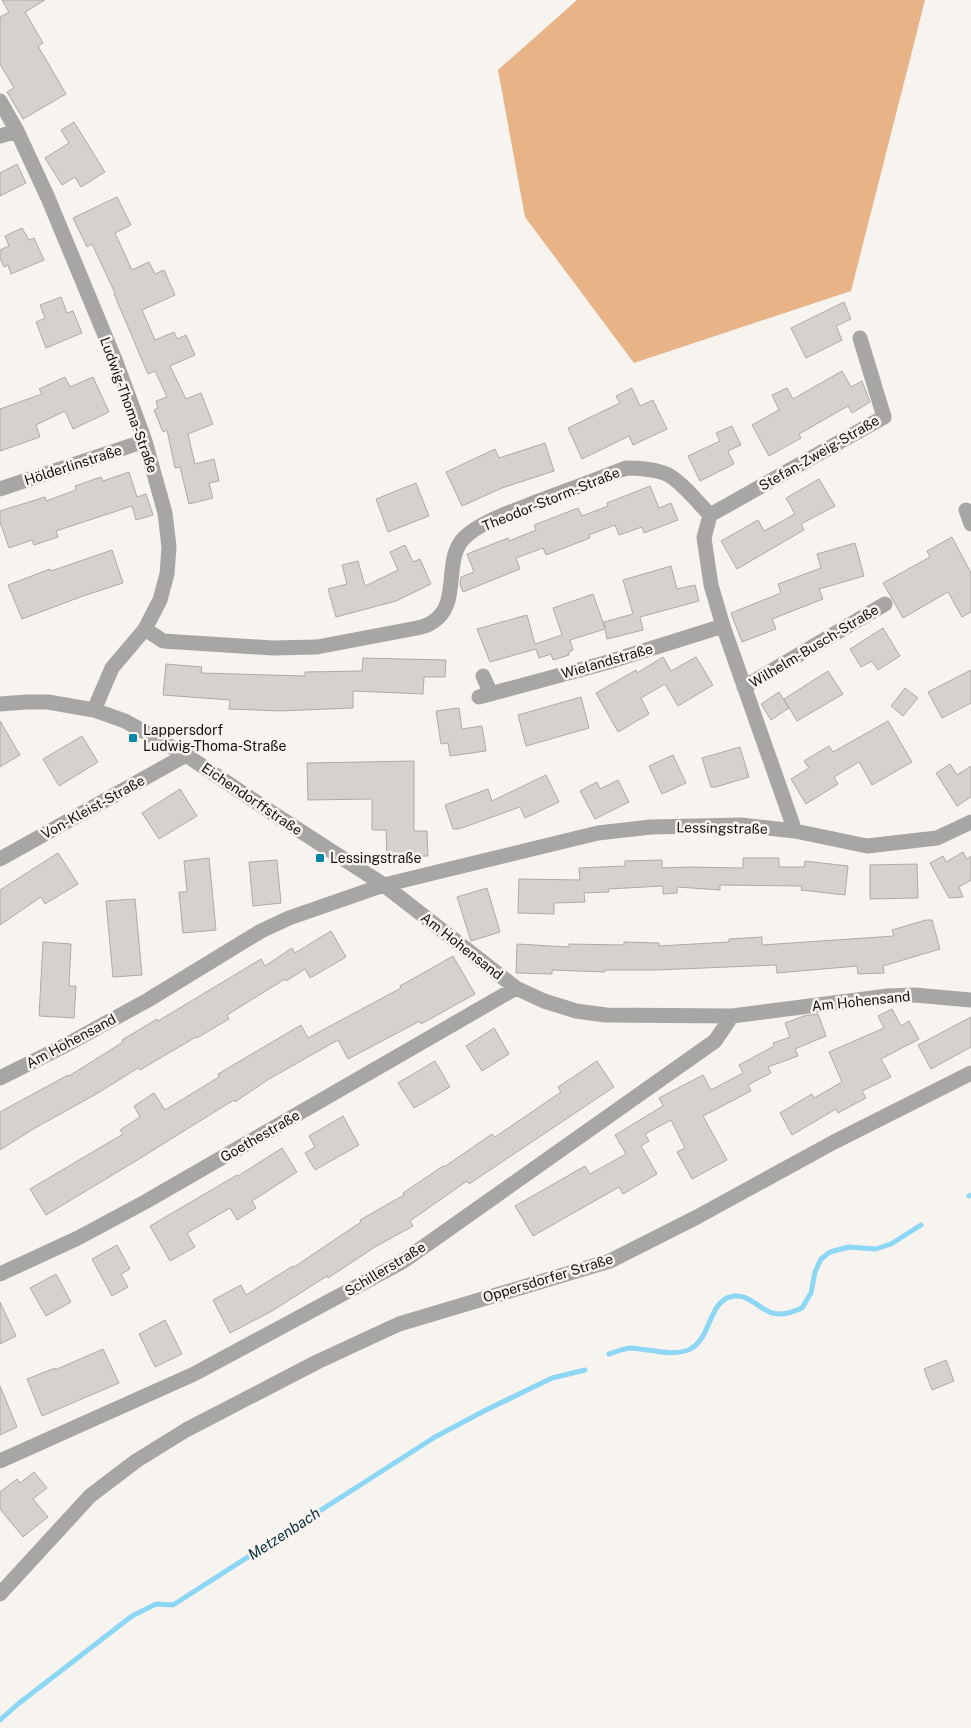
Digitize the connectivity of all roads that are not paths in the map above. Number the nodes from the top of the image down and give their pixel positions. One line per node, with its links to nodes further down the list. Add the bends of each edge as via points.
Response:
1 (0, 101): 2 (street, Ludwig-Thoma-Straße)
2 (17, 131): 3 (street); 5 (street, Ludwig-Thoma-Straße, via 116,362)
3 (0, 136)
4 (860, 338): 7 (street, Stefan-Zweig-Straße, via 884,417)
5 (145, 441): 6 (street, Hölderlinstraße); 10 (street, Ludwig-Thoma-Straße, via 165,513 169,547 167,574 160,600)
6 (0, 489)
7 (710, 515): 9 (street, via 704,538 711,585); 10 (street, Theodor-Storm-Straße, via 689,492 666,474 645,468 626,468 516,510 479,527 464,538 456,553 449,598 443,613 432,623 317,647 273,648 164,641)
8 (885, 604): 12 (street, Wilhelm-Busch-Straße)
9 (723, 626): 11 (street, Wielandstraße, via 605,663 485,695); 12 (street)
10 (145, 629): 14 (street, Ludwig-Thoma-Straße, via 112,668)
11 (483, 676)
12 (744, 687): 17 (street)
13 (0, 704): 14 (street, Eichendorffstraße, via 48,702)
14 (94, 710): 15 (street, Eichendorffstraße, via 125,721)
15 (186, 755): 18 (street, Von-Kleist-Straße); 19 (street, Eichendorffstraße)
16 (971, 822): 17 (street, Lessingstraße, via 937,838 867,846)
17 (795, 831): 19 (street, Lessingstraße, via 741,825 651,827 598,833)
18 (0, 859)
19 (384, 885): 20 (street, Am Hohensand); 24 (street, Am Hohensand, via 261,930 148,1000)
20 (516, 988): 22 (street, Am Hohensand, via 576,1011 606,1015); 25 (street, Goethestraße, via 145,1202)
21 (971, 1000): 22 (street, Am Hohensand, via 888,996)
22 (732, 1016): 26 (street, Schillerstraße, via 715,1042 402,1262 194,1374)
23 (971, 1073): 27 (street, Oppersdorfer Straße, via 610,1261 399,1324 317,1362 186,1430 90,1496)
24 (0, 1078)
25 (0, 1274)
26 (0, 1461)
27 (0, 1594)

